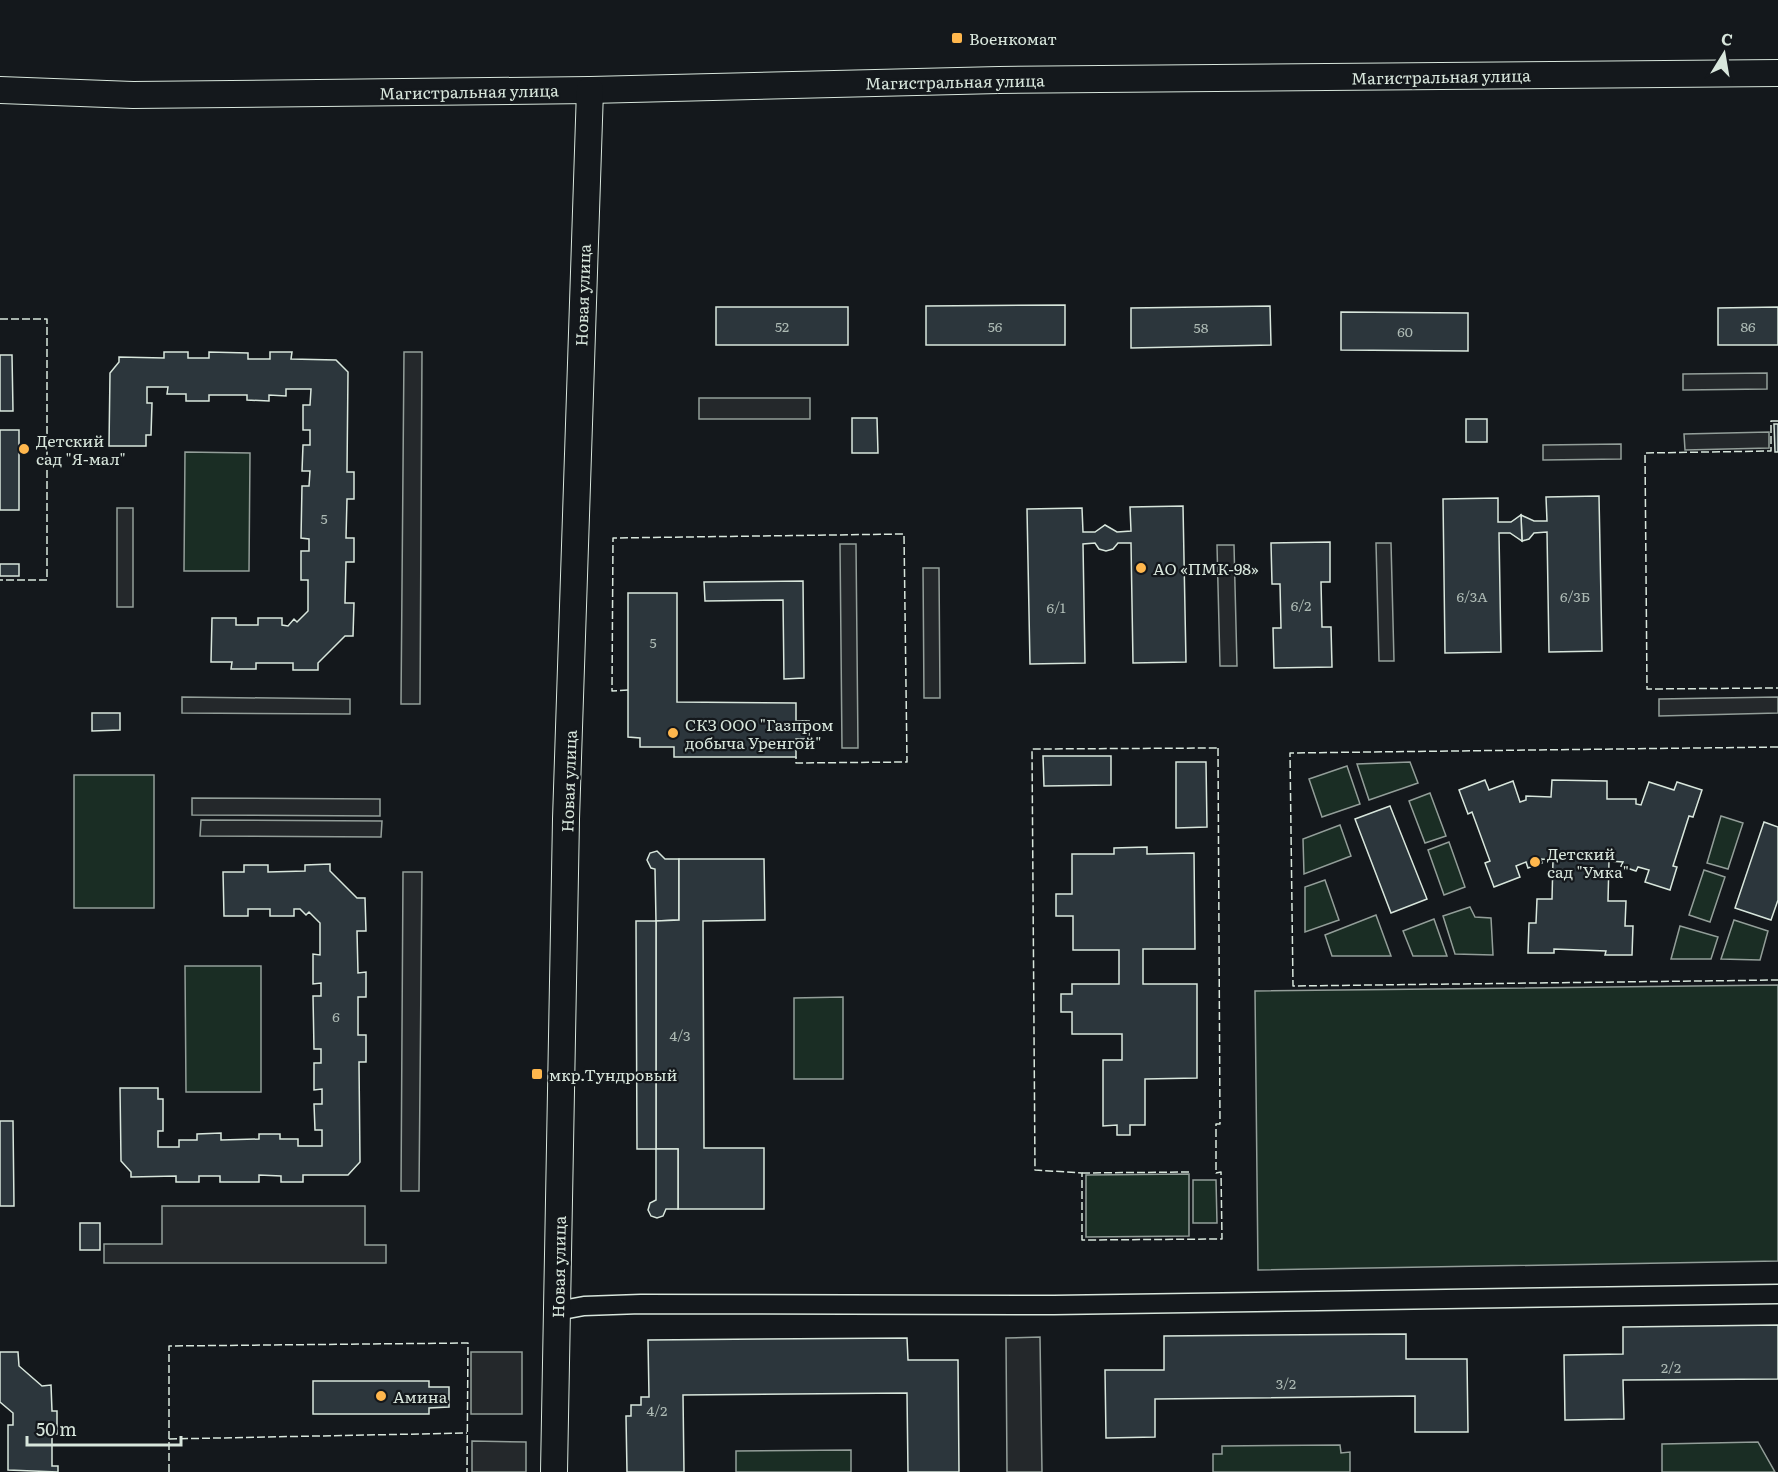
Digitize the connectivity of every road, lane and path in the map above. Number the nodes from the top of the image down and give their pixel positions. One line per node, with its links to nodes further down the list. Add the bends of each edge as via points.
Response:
1 (1778, 73): 3 (main road, Магистральная улица, via 999,80)
2 (0, 90): 4 (main road, Магистральная улица)
3 (590, 90): 4 (main road, Магистральная улица); 7 (main road, Новая улица, via 567,807)
4 (133, 95): 5 (main road, Магистральная улица)
5 (0, 105)
6 (1778, 1294): 7 (street, via 1054,1305 641,1304 584,1305)
7 (557, 1311): 8 (main road, Новая улица)
8 (554, 1472)

